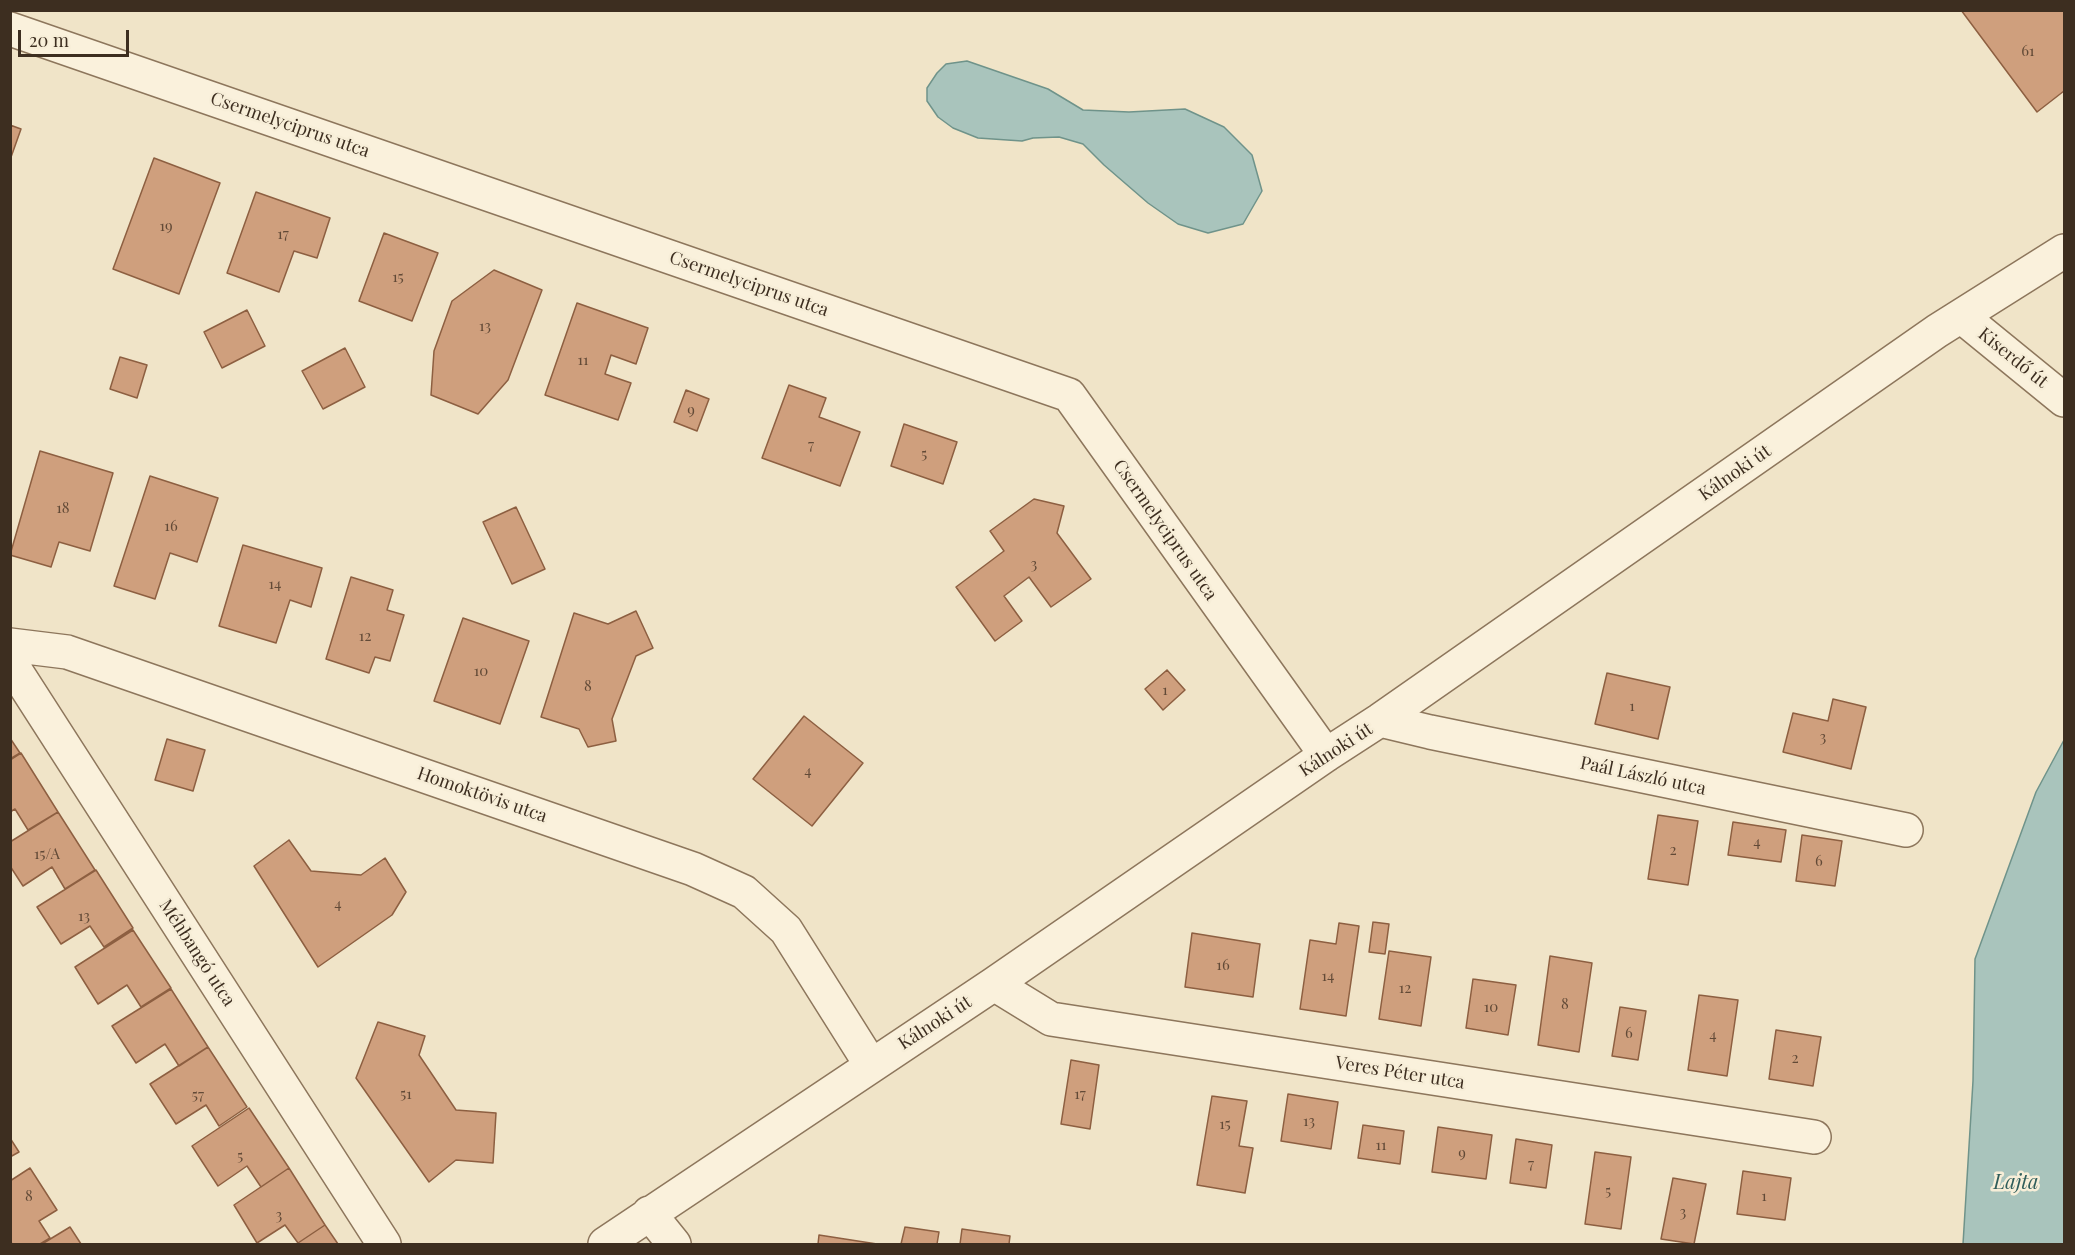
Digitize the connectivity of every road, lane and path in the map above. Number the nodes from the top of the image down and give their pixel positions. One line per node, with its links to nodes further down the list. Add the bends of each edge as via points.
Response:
1 (10, 29): 8 (street, Csermelyciprus utca, via 1069,395)
2 (2064, 251): 3 (street, Kálnoki út)
3 (1961, 316): 4 (street, Kiserdő út); 7 (street, Kálnoki út)
4 (2064, 400)
5 (10, 645): 11 (street, Homoktövis utca, via 67,652 693,869 744,892 786,930)
6 (10, 662): 14 (street, Méhbangó utca)
7 (1380, 720): 8 (street, Kálnoki út); 9 (street, Paál László utca)
8 (1326, 755): 10 (street, Kálnoki út)
9 (1906, 830)
10 (994, 984): 11 (street, Kálnoki út); 12 (street, Veres Péter utca, via 1052,1020)
11 (871, 1065): 13 (street, Kálnoki út)
12 (1814, 1137)
13 (650, 1214): 15 (street, Kálnoki út); 16 (street)
14 (384, 1245)
15 (605, 1245)
16 (675, 1245)

